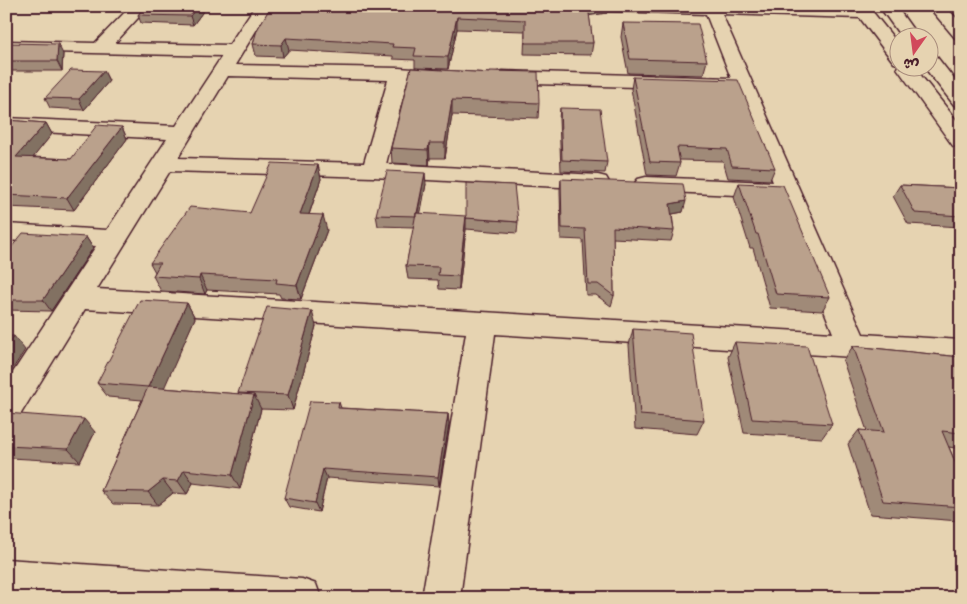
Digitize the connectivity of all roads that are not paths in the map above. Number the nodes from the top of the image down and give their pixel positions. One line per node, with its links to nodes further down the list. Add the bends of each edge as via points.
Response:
1 (141, 6): 12 (street)
2 (263, 6): 13 (street)
3 (608, 6): 6 (street)
4 (887, 6): 8 (street)
5 (936, 6): 9 (street)
6 (712, 9): 7 (street); 19 (street)
7 (862, 10): 11 (street)
8 (904, 28)
9 (961, 34)
10 (6, 46): 12 (street)
11 (890, 46)
12 (99, 49): 13 (street)
13 (229, 60): 14 (street); 22 (street)
14 (399, 74): 16 (street); 25 (street)
15 (940, 74): 20 (street)
16 (468, 76)
17 (488, 77): 19 (street)
18 (914, 78): 23 (street)
19 (743, 84): 26 (street)
20 (961, 100)
21 (6, 124): 22 (street)
22 (183, 133): 24 (street)
23 (961, 141)
24 (163, 164): 25 (street); 28 (street)
25 (373, 170): 26 (street)
26 (787, 190): 31 (street)
27 (6, 232): 28 (street)
28 (115, 239): 29 (street)
29 (78, 298): 30 (street); 33 (street)
30 (482, 323): 31 (street); 36 (street)
31 (852, 346): 32 (street)
32 (961, 352)
33 (6, 410)
34 (6, 578): 35 (street)
35 (302, 598)
36 (441, 598)

